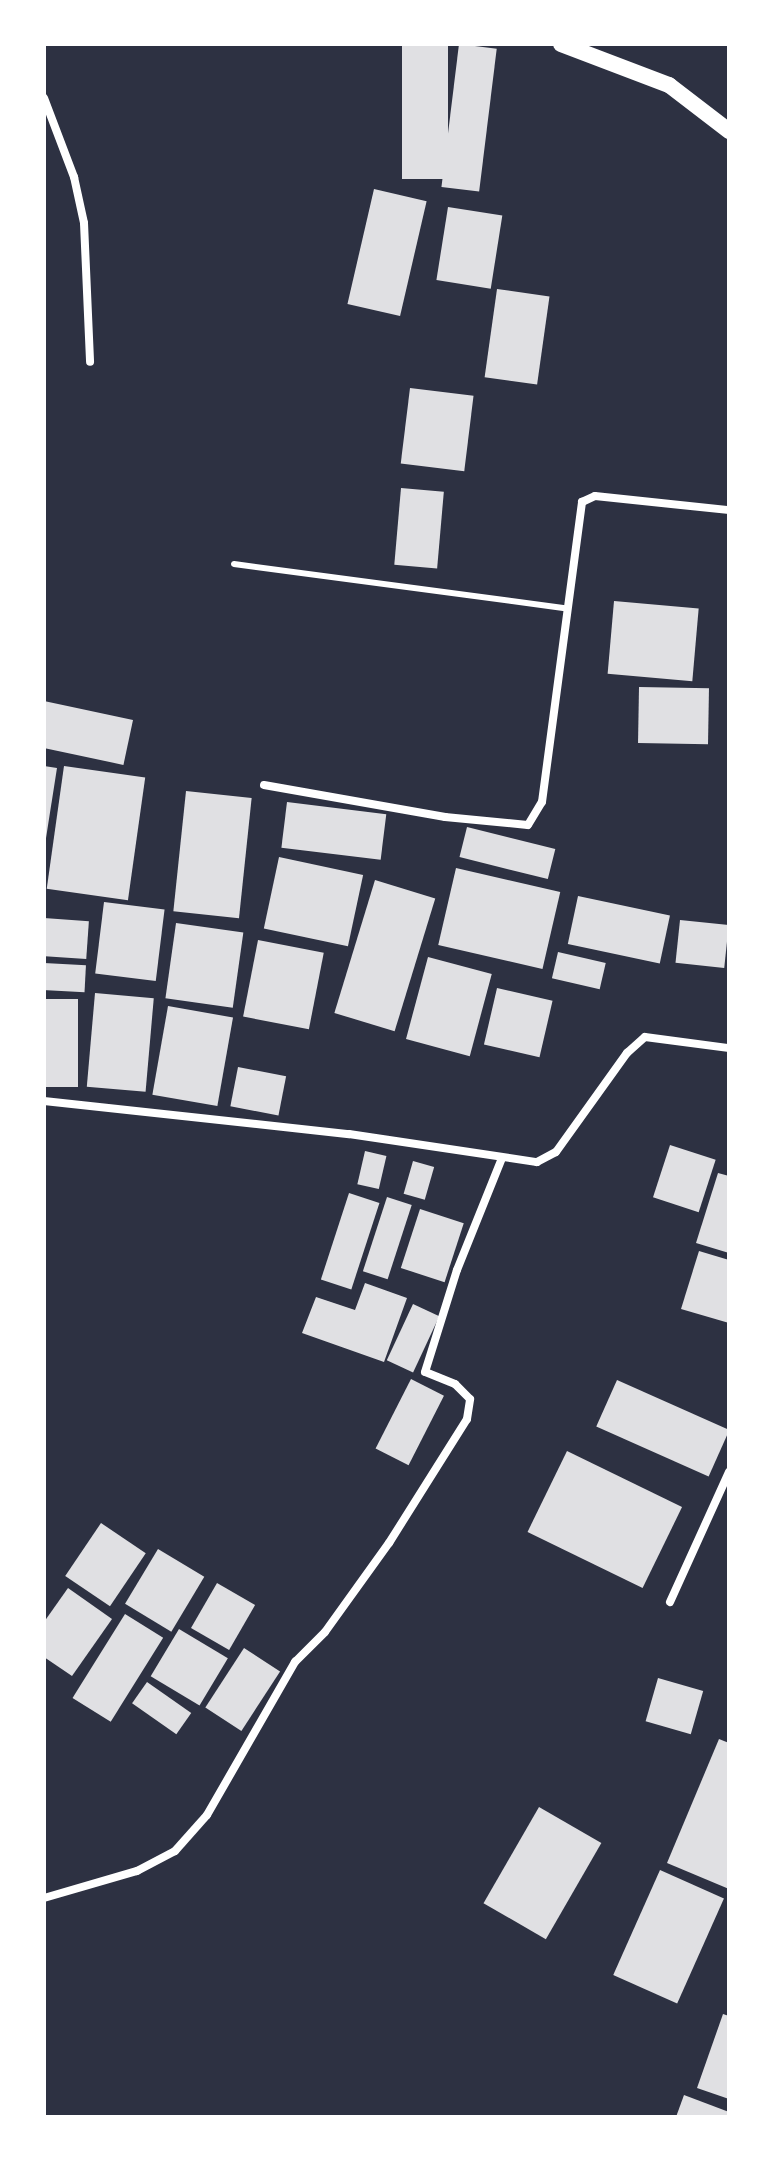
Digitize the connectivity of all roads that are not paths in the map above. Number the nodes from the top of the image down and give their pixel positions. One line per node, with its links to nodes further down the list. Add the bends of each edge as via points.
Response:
1 (561, 44): 3 (main road, via 669,85)
2 (44, 98): 4 (street, via 65,149 84,223)
3 (729, 131)
4 (90, 362)
5 (729, 510): 7 (street, via 587,498 578,509)
6 (234, 564): 7 (lane)
7 (565, 608): 8 (street, via 542,802 528,825 445,817)
8 (264, 785)
9 (729, 1048): 11 (street, via 645,1037 627,1053 556,1152 537,1162)
10 (44, 1101): 11 (street, via 349,1134)
11 (502, 1158): 14 (street, via 457,1270 425,1372 455,1384 470,1399 467,1419 352,1594 295,1662 246,1751 175,1851 137,1871)
12 (729, 1472): 13 (street)
13 (670, 1602)
14 (44, 1898)

